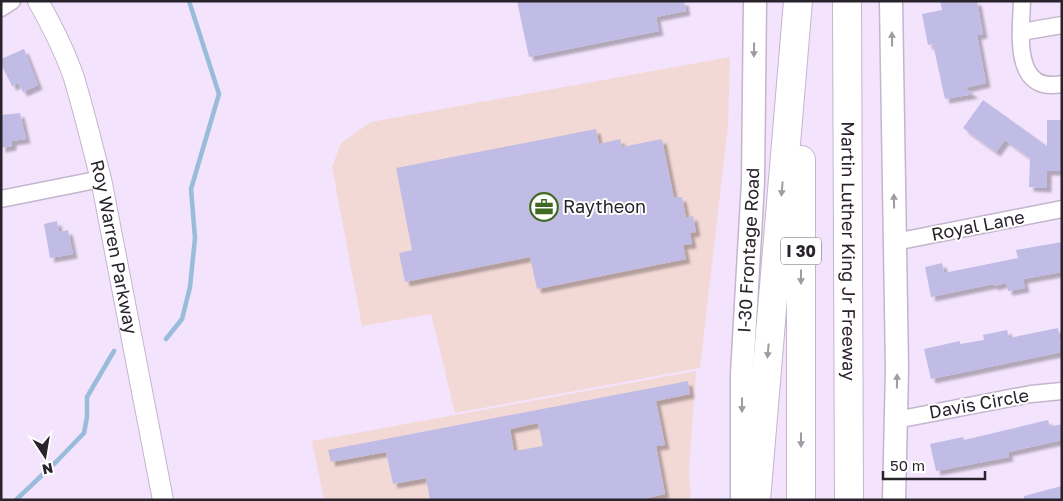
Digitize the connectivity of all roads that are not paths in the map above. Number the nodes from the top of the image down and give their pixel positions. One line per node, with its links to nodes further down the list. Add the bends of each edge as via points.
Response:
1 (12, 1): 9 (street)
2 (38, 1): 13 (street, Roy Warren Parkway, via 74,77)
3 (755, 1): 21 (main road, I-30 Frontage Road, one-way to 21, via 753,182 742,374)
4 (799, 1): 22 (highway, one-way to 22); 23 (highway, I 30, one-way to 23)
5 (847, 1): 14 (highway, Martin Luther King Jr Freeway / I 30)
6 (859, 1): 14 (highway)
7 (891, 1): 17 (main road, one-way to 7)
8 (1022, 1): 11 (street)
9 (1, 8)
10 (1062, 25): 11 (street)
11 (1021, 32): 12 (street, via 1022,52 1030,76 1043,85)
12 (1062, 84)
13 (101, 179): 15 (street); 20 (street, Roy Warren Parkway)
14 (847, 179): 24 (highway, Martin Luther King Jr Freeway / I 30)
15 (1, 199)
16 (1062, 210): 17 (street, Royal Lane)
17 (895, 242): 19 (main road, one-way to 17)
18 (1062, 391): 19 (street, Davis Circle)
19 (896, 420): 25 (main road)
20 (164, 500)
21 (742, 500)
22 (756, 500)
23 (801, 500)
24 (849, 500)
25 (894, 500)

